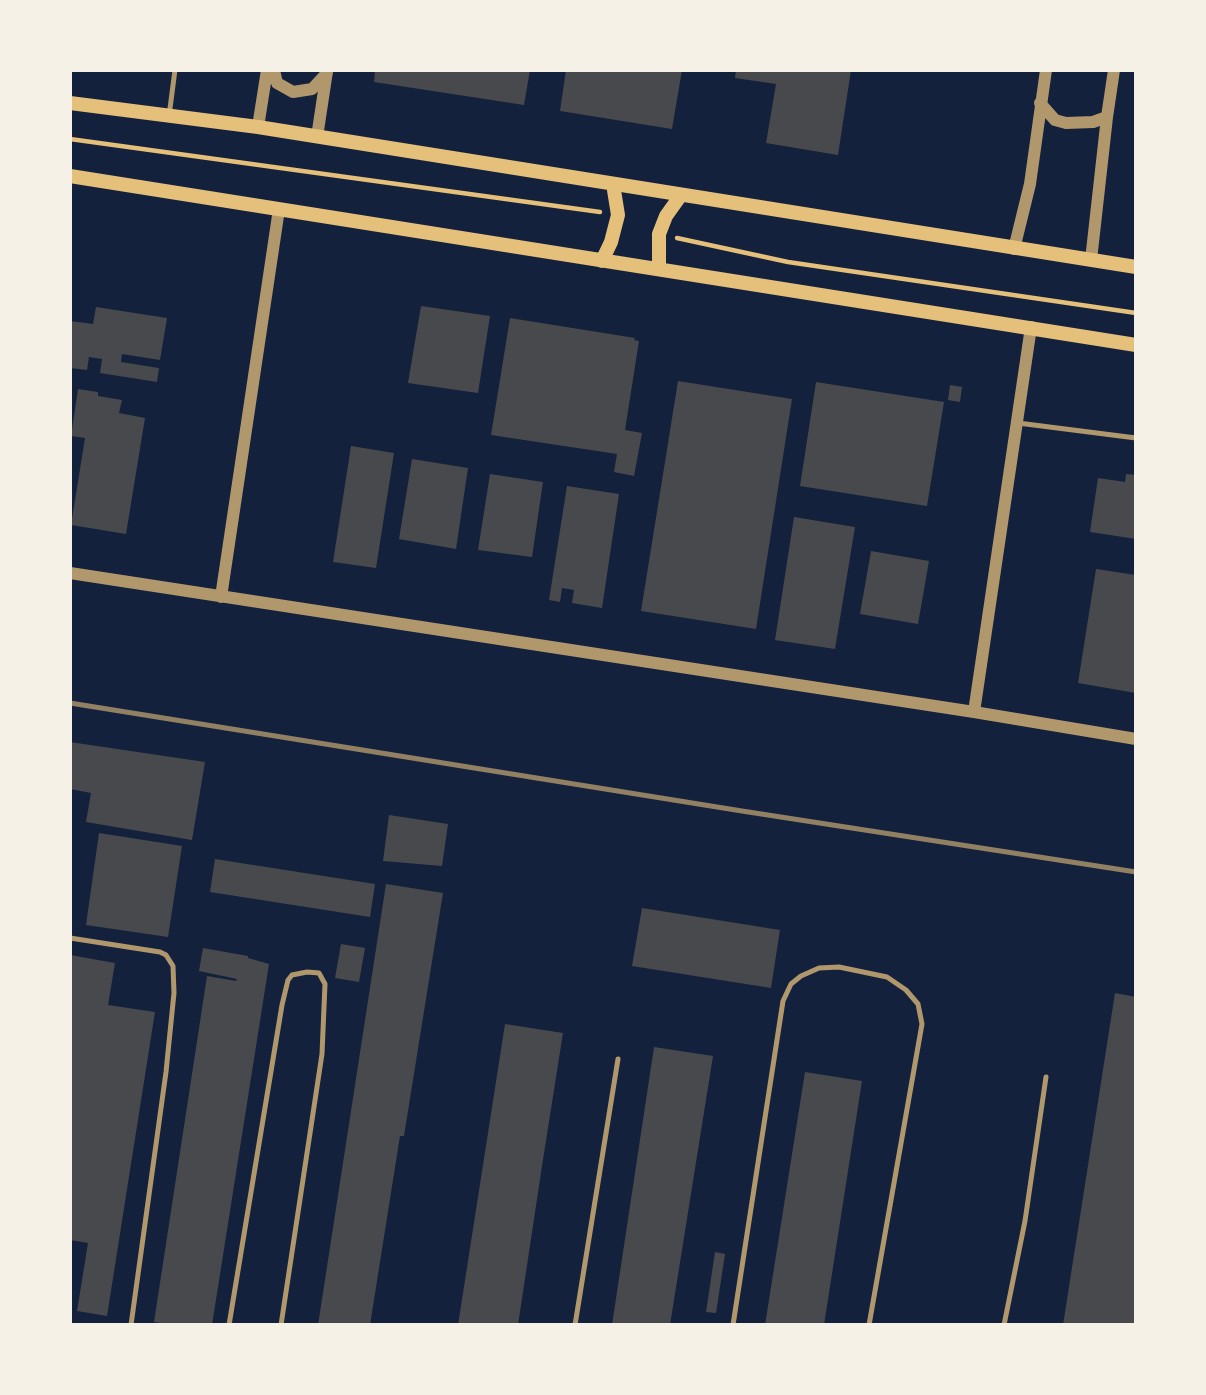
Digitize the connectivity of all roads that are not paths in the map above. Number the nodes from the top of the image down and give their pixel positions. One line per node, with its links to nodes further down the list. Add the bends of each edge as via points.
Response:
1 (175, 70): 9 (lane)
2 (267, 70): 11 (street)
3 (274, 70): 6 (street, via 277,82 293,92 312,89)
4 (1046, 70): 8 (street)
5 (1114, 70): 10 (street)
6 (327, 71): 12 (street)
7 (70, 103): 9 (main road)
8 (1040, 103): 10 (street, via 1055,120 1066,123); 17 (street, via 1030,184)
9 (169, 116): 11 (main road)
10 (1107, 117): 18 (street)
11 (258, 127): 12 (main road)
12 (317, 137): 14 (main road)
13 (70, 176): 16 (main road)
14 (613, 184): 15 (main road); 19 (main road, via 618,215)
15 (681, 195): 17 (main road); 21 (main road, via 659,234)
16 (279, 209): 19 (main road); 27 (street)
17 (1014, 249): 18 (main road)
18 (1091, 260): 20 (main road)
19 (602, 261): 21 (main road)
20 (1136, 267)
21 (659, 269): 22 (main road)
22 (1031, 327): 23 (main road); 24 (street)
23 (1136, 345)
24 (1018, 423): 25 (lane); 28 (street)
25 (1136, 438)
26 (70, 573): 27 (street)
27 (221, 597): 28 (street)
28 (974, 712): 29 (street)
29 (1136, 739)
30 (70, 938): 33 (lane, via 160,952 173,966 166,1072)
31 (618, 1059): 36 (lane)
32 (1046, 1077): 39 (lane)
33 (131, 1325)
34 (229, 1325): 35 (lane, via 282,1005 288,980 307,972 319,974 325,984 322,1054)
35 (281, 1325)
36 (575, 1325)
37 (733, 1325): 38 (lane, via 783,1001 801,976 819,968 839,967 887,977 906,990 918,1004 922,1024)
38 (869, 1325)
39 (1004, 1325)

